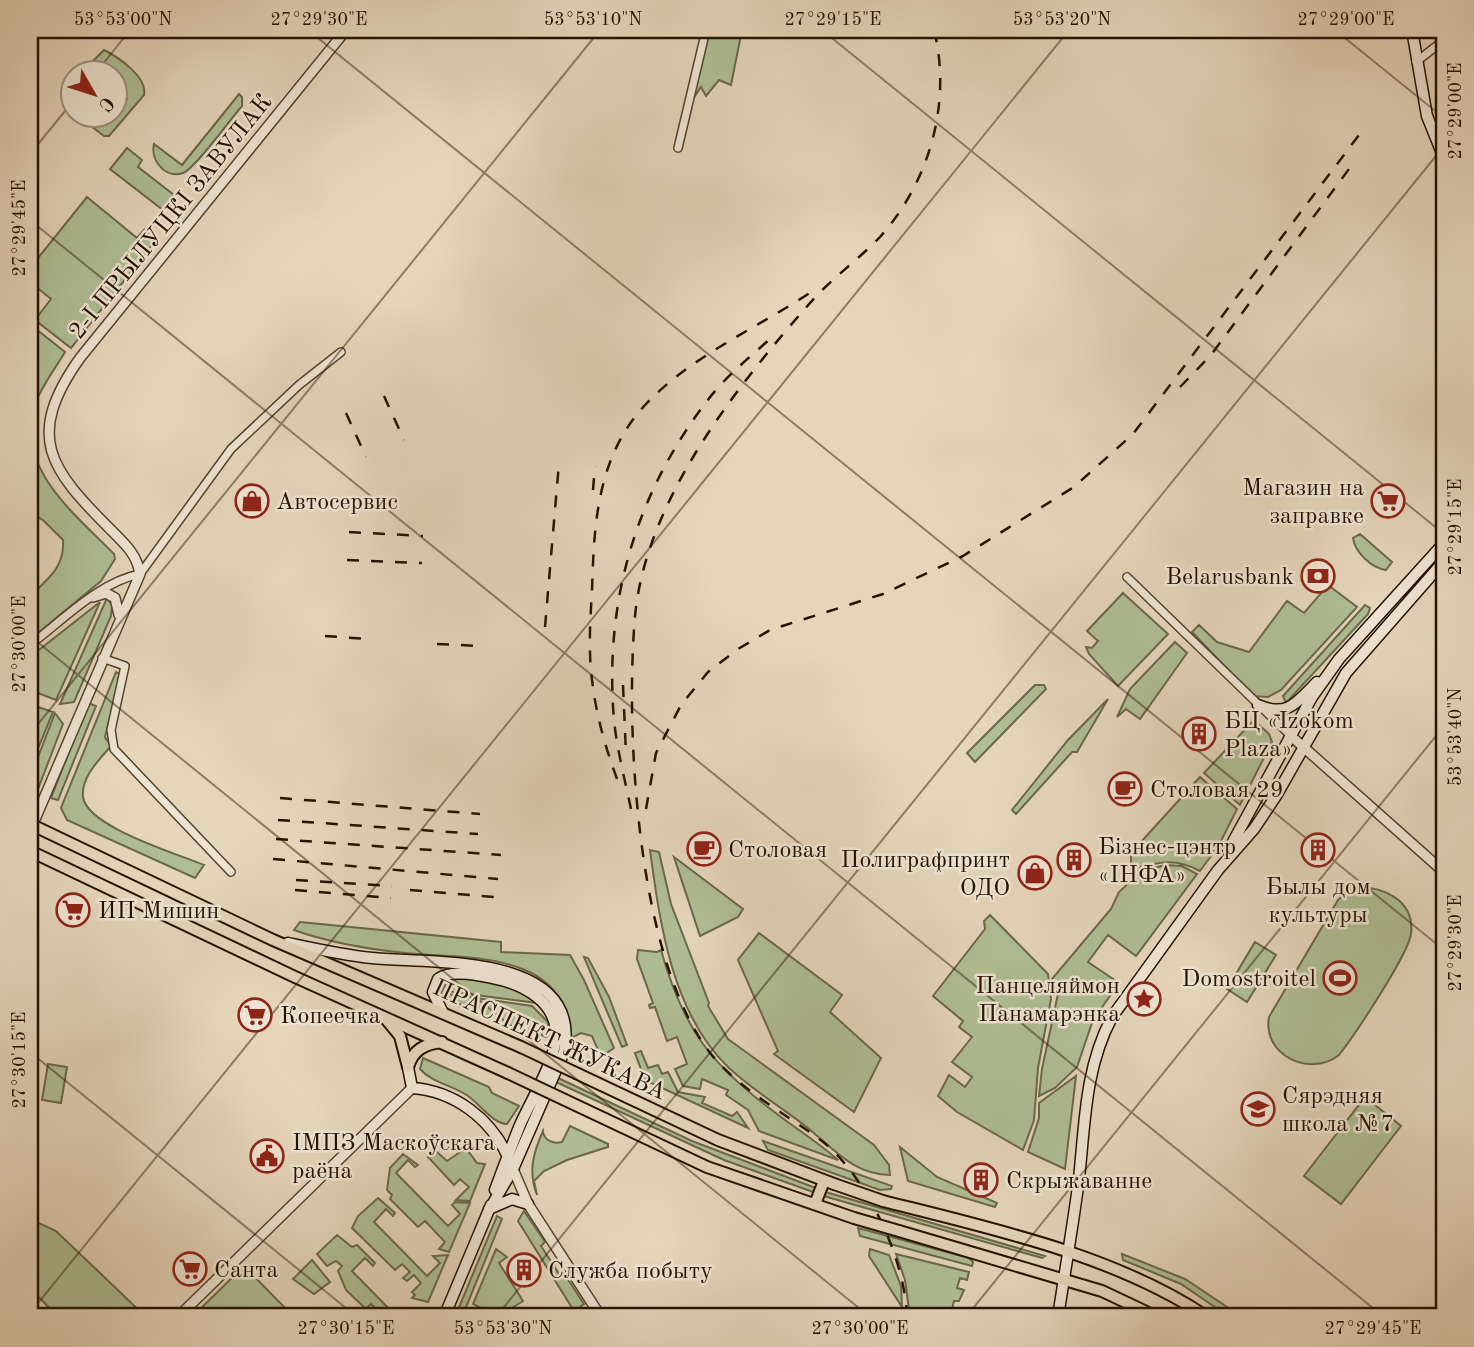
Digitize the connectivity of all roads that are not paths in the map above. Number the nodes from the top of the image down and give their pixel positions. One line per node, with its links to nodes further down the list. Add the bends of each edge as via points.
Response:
1 (346, 30): 11 (street, 2-І ПРЫЛУЦКІ ЗАВУЛАК, via 80,359 51,408 48,429 57,467 73,492 135,555)
2 (706, 30): 6 (street)
3 (1412, 30): 5 (main road)
4 (1444, 40): 5 (street)
5 (1416, 62): 7 (main road, via 1427,116)
6 (678, 148)
7 (1444, 158)
8 (341, 352): 11 (street, via 231,449)
9 (1444, 542): 17 (main road)
10 (1444, 561): 20 (main road, via 1346,673)
11 (139, 574): 13 (street, via 125,577); 14 (street)
12 (1127, 576): 18 (street)
13 (93, 597): 14 (street, via 106,593 115,598 120,609); 15 (street)
14 (118, 621): 16 (street)
15 (30, 645)
16 (102, 658): 21 (street); 24 (street, via 125,666 111,730 114,749)
17 (1339, 659): 18 (main road, via 1286,709 1272,711); 19 (main road)
18 (1258, 705): 19 (street)
19 (1291, 736): 20 (street); 23 (main road)
20 (1303, 745): 23 (main road, via 1254,829); 25 (street)
21 (31, 827): 26 (main road, ПРАСПЕКТ ЖУКАВА)
22 (30, 851): 28 (main road, ПРАСПЕКТ ЖУКАВА)
23 (1218, 870): 41 (main road, via 1100,1040 1089,1079)
24 (231, 872)
25 (1444, 872)
26 (273, 940): 27 (main road, ПРАСПЕКТ ЖУКАВА); 34 (main road, via 341,955 495,968 544,989 564,1018 564,1052)
27 (442, 1011): 32 (main road, via 434,986 447,974 508,982 549,1008 556,1028 555,1046); 37 (main road, ПРАСПЕКТ ЖУКАВА, bridge, via 718,1140)
28 (382, 1014): 29 (main road, ПРАСПЕКТ ЖУКАВА); 30 (main road, via 400,1036)
29 (442, 1042): 30 (main road, via 420,1048); 39 (main road, ПРАСПЕКТ ЖУКАВА, bridge, via 707,1167)
30 (408, 1067): 31 (main road)
31 (412, 1088): 33 (main road, via 444,1094 468,1107); 43 (street)
32 (516, 1136): 33 (main road); 35 (main road)
33 (500, 1140): 35 (main road)
34 (521, 1150): 35 (main road); 36 (main road)
35 (508, 1156): 36 (main road); 40 (main road)
36 (513, 1170): 38 (street); 40 (main road)
37 (829, 1183): 39 (main road); 41 (main road, ПРАСПЕКТ ЖУКАВА, bridge)
38 (528, 1204): 40 (main road, via 512,1199); 45 (street)
39 (815, 1205): 42 (main road, ПРАСПЕКТ ЖУКАВА, bridge)
40 (489, 1210): 44 (main road)
41 (1068, 1254): 42 (main road); 48 (main road, ПРАСПЕКТ ЖУКАВА, via 1159,1289)
42 (1064, 1278): 46 (main road); 47 (main road, ПРАСПЕКТ ЖУКАВА)
43 (178, 1317)
44 (444, 1317)
45 (601, 1317)
46 (1058, 1317)
47 (1157, 1317)
48 (1206, 1317)

